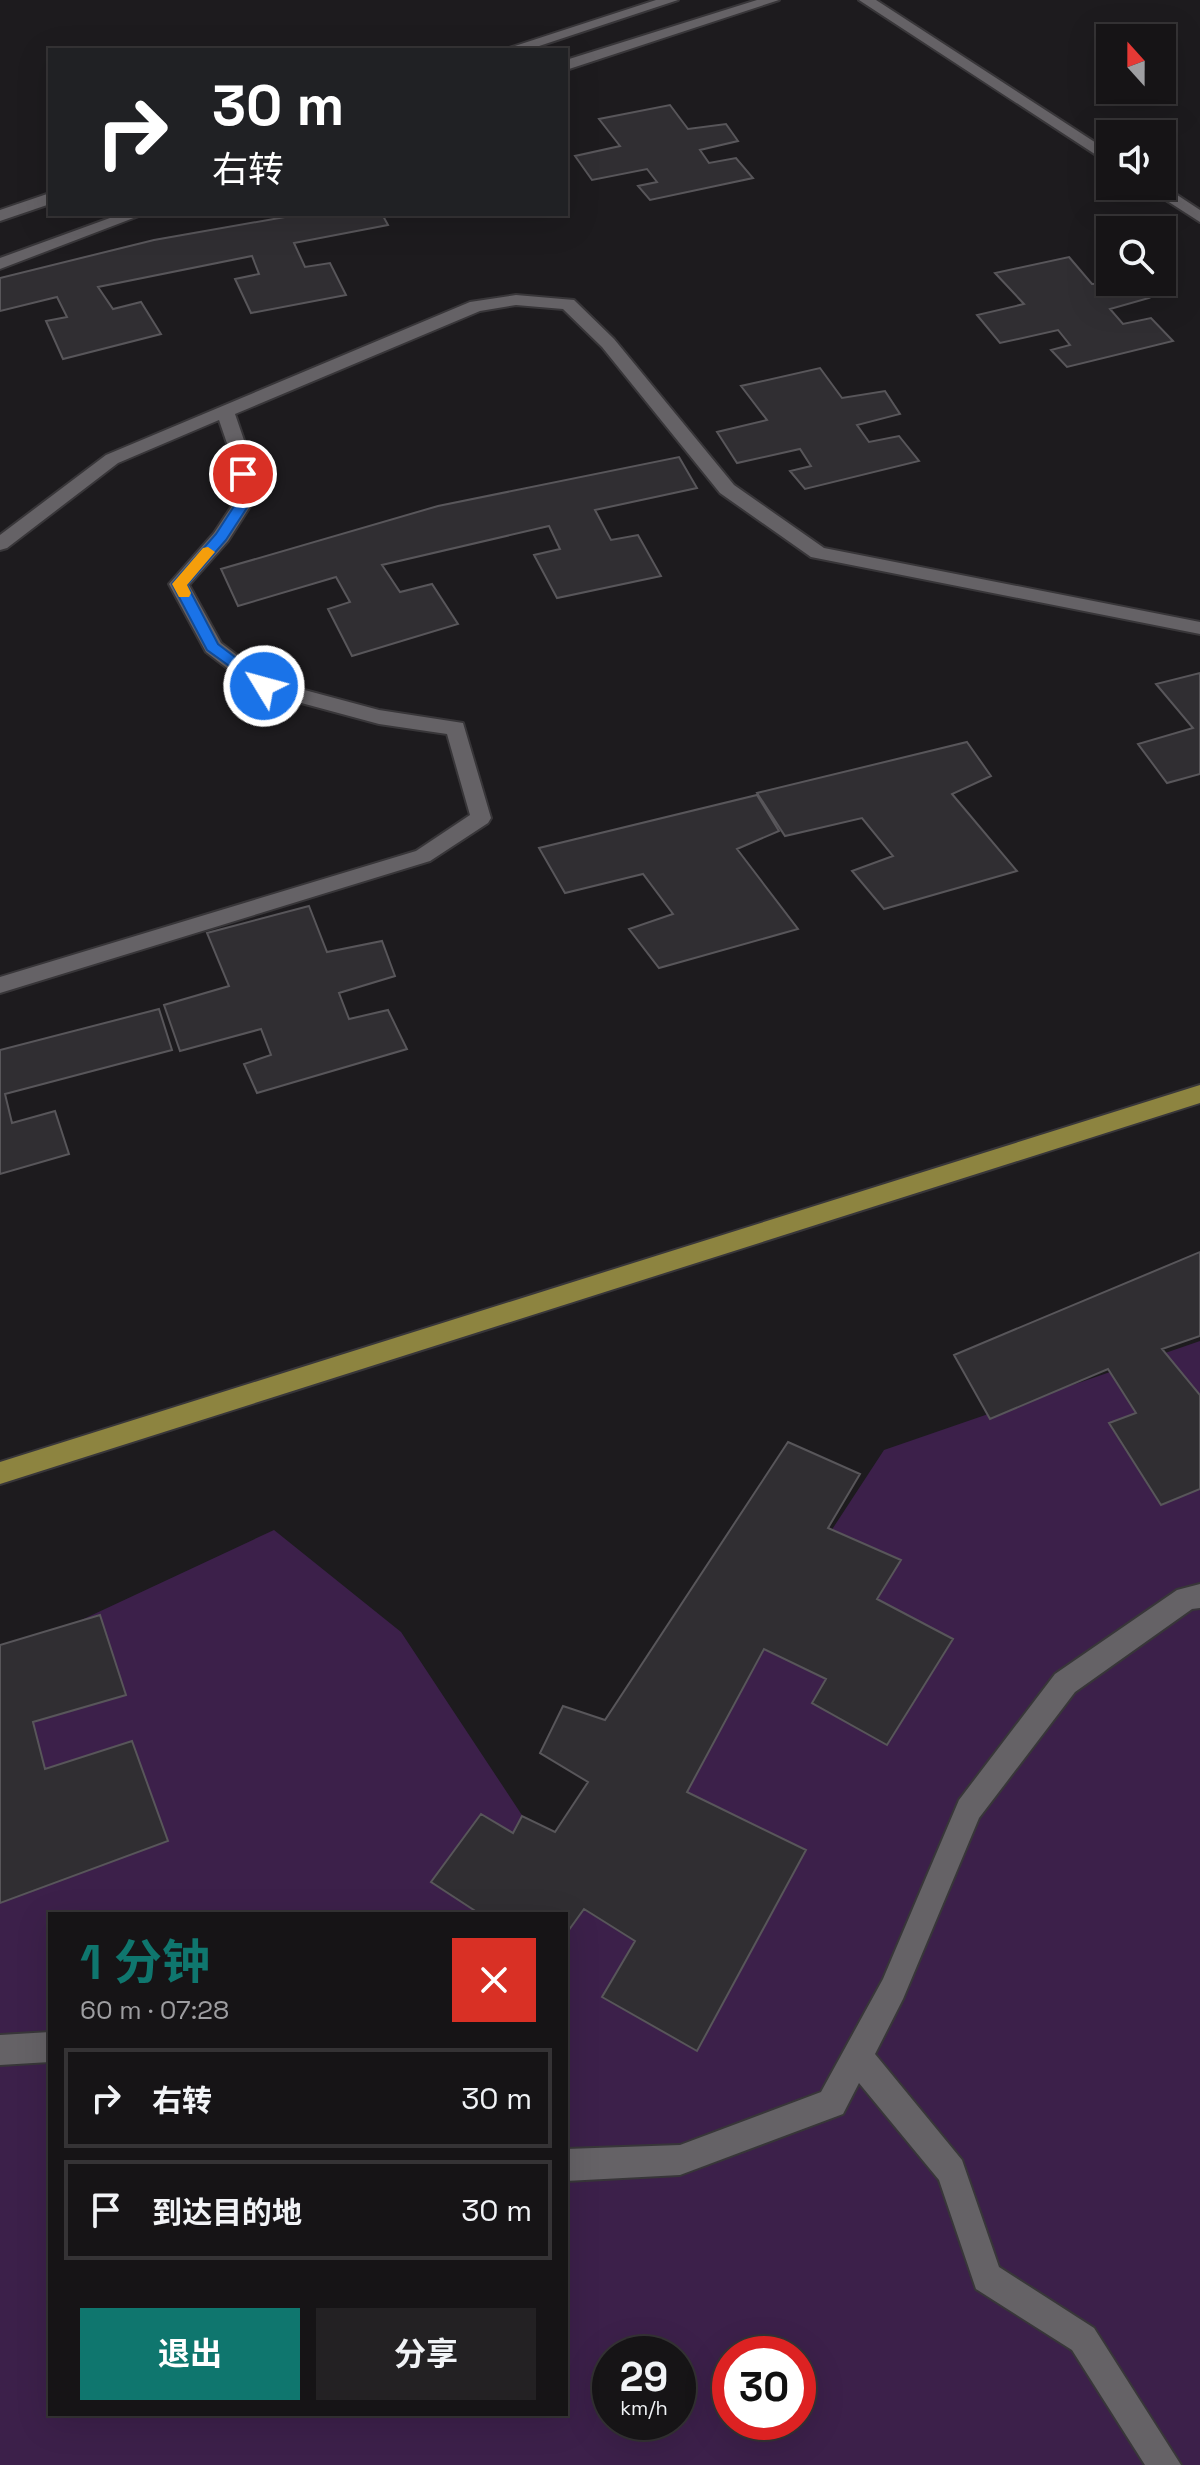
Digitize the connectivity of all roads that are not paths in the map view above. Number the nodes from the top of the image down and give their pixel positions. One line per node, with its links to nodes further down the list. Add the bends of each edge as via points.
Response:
1 (671, 0): 4 (street)
2 (772, 0): 5 (street)
3 (866, 0): 6 (street)
4 (517, 48)
5 (568, 64)
6 (1096, 150)
7 (48, 199): 9 (street)
8 (1174, 200): 11 (street)
9 (0, 216)
10 (131, 216): 12 (street)
11 (1200, 217)
12 (0, 264)
13 (225, 411): 14 (street, via 112,459); 15 (street, via 476,306 516,300 568,304 608,343 727,489 818,553); 16 (street, via 247,497 221,537 179,584 213,647 264,686 379,717 456,728 481,818 423,856)
14 (0, 544)
15 (1200, 628)
16 (0, 985)
17 (1200, 1094): 18 (main road)
18 (0, 1473)
19 (1200, 1596): 22 (street, via 1186,1598 1065,1683 969,1809 893,1989)
20 (48, 2047): 21 (street)
21 (0, 2050)
22 (857, 2056): 23 (street, via 832,2103 680,2160); 24 (street, via 951,2171 987,2278 1083,2339)
23 (568, 2165)
24 (1164, 2465)

